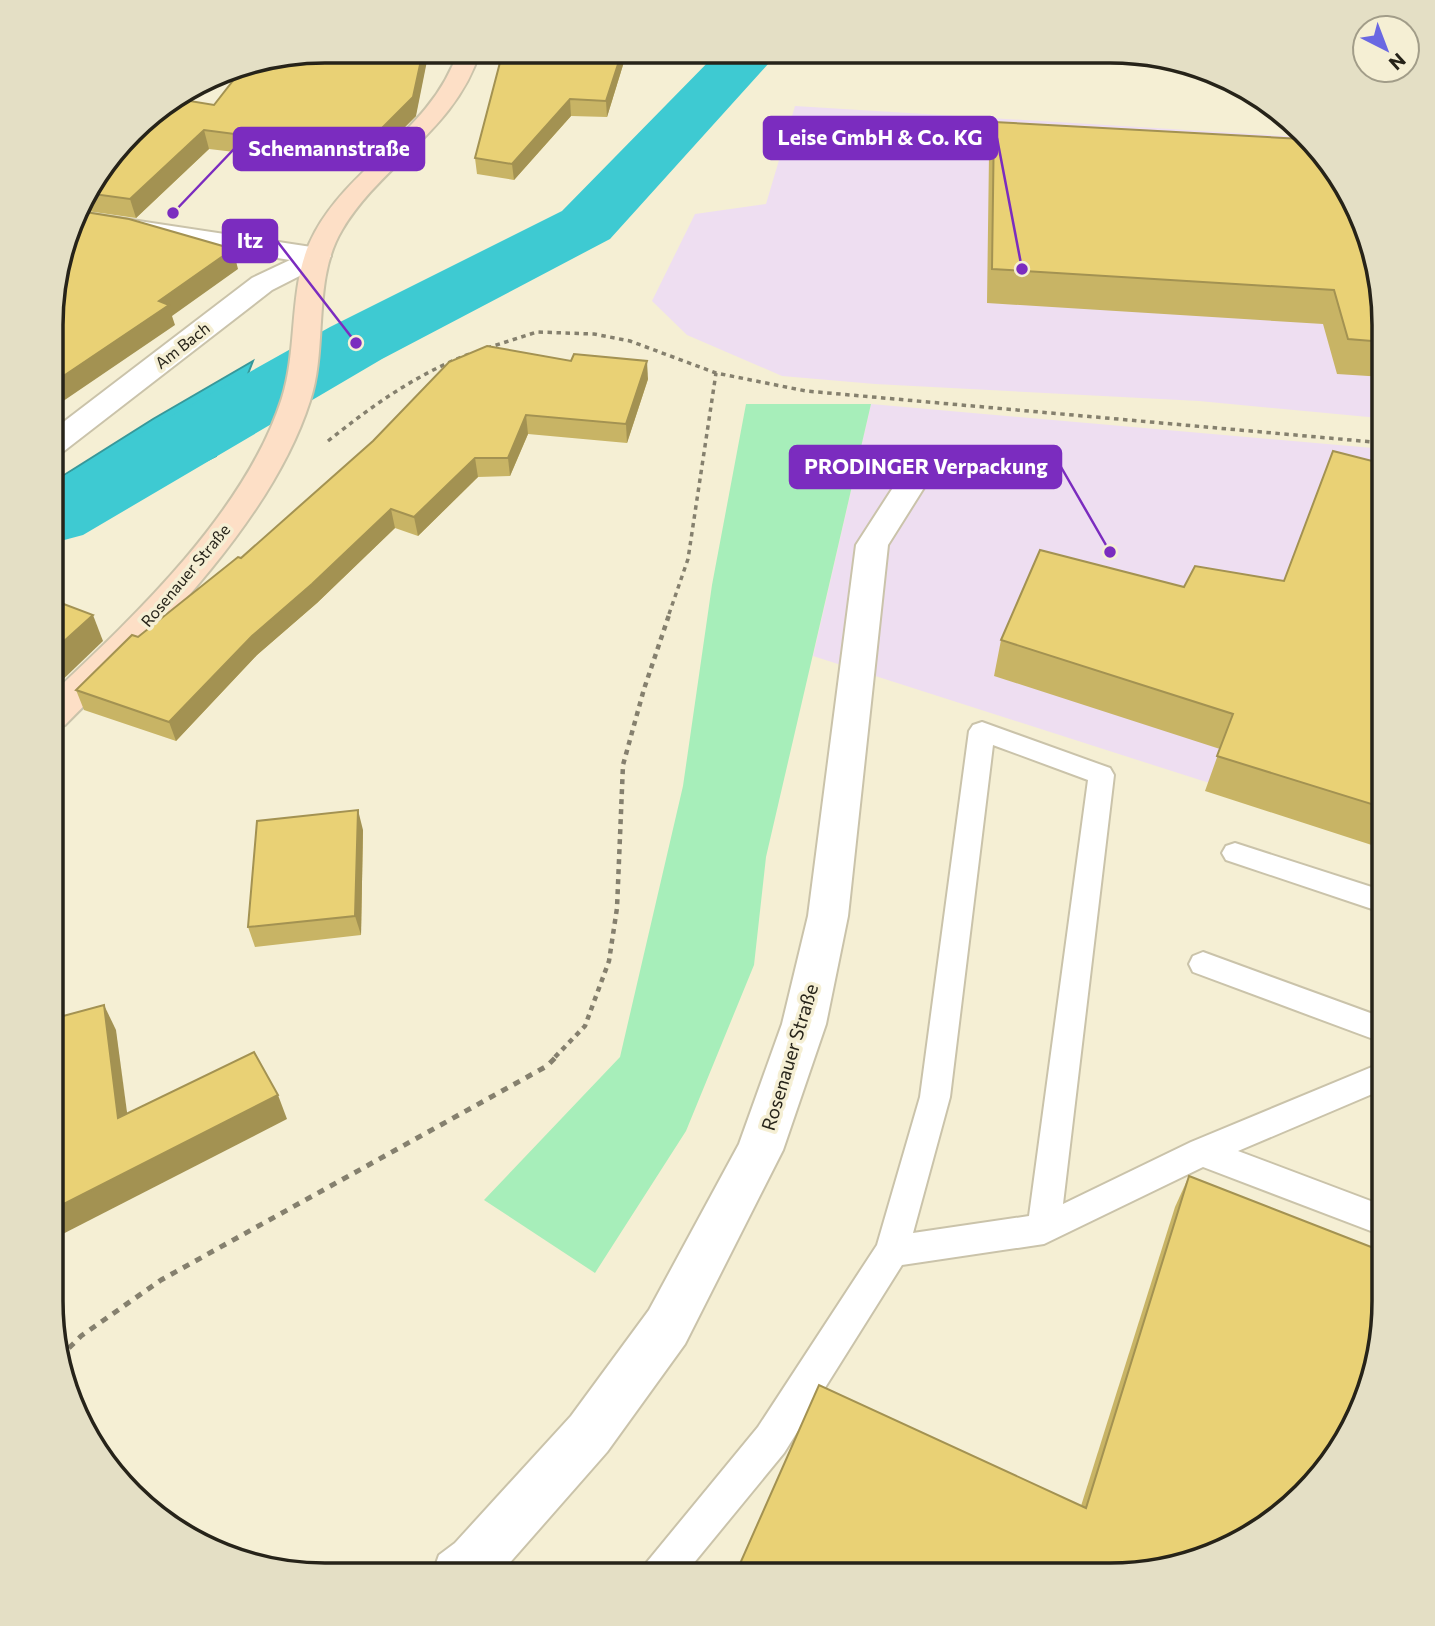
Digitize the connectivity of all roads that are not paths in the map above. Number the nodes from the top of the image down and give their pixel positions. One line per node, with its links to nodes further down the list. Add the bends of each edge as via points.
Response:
1 (467, 63): 3 (street, Rosenauer Straße, via 454,92 346,207)
2 (85, 220): 3 (street)
3 (318, 256): 4 (street, Am Bach, via 262,284); 6 (street, Rosenauer Straße, via 308,352 298,395 276,446 241,507 198,566)
4 (63, 437)
5 (927, 459): 16 (street, Rosenauer Straße, via 872,545 828,916 804,1024 760,1150 667,1327 589,1434)
6 (63, 705)
7 (1235, 853): 8 (lane)
8 (1372, 898)
9 (1203, 964): 10 (lane)
10 (1372, 1027)
11 (1372, 1080): 12 (lane)
12 (1202, 1152): 13 (lane); 14 (lane)
13 (1372, 1216)
14 (1044, 1229): 15 (lane); 15 (lane, via 1101,775 982,731 935,1097)
15 (892, 1251): 17 (lane, via 771,1440)
16 (473, 1563)
17 (670, 1563)

